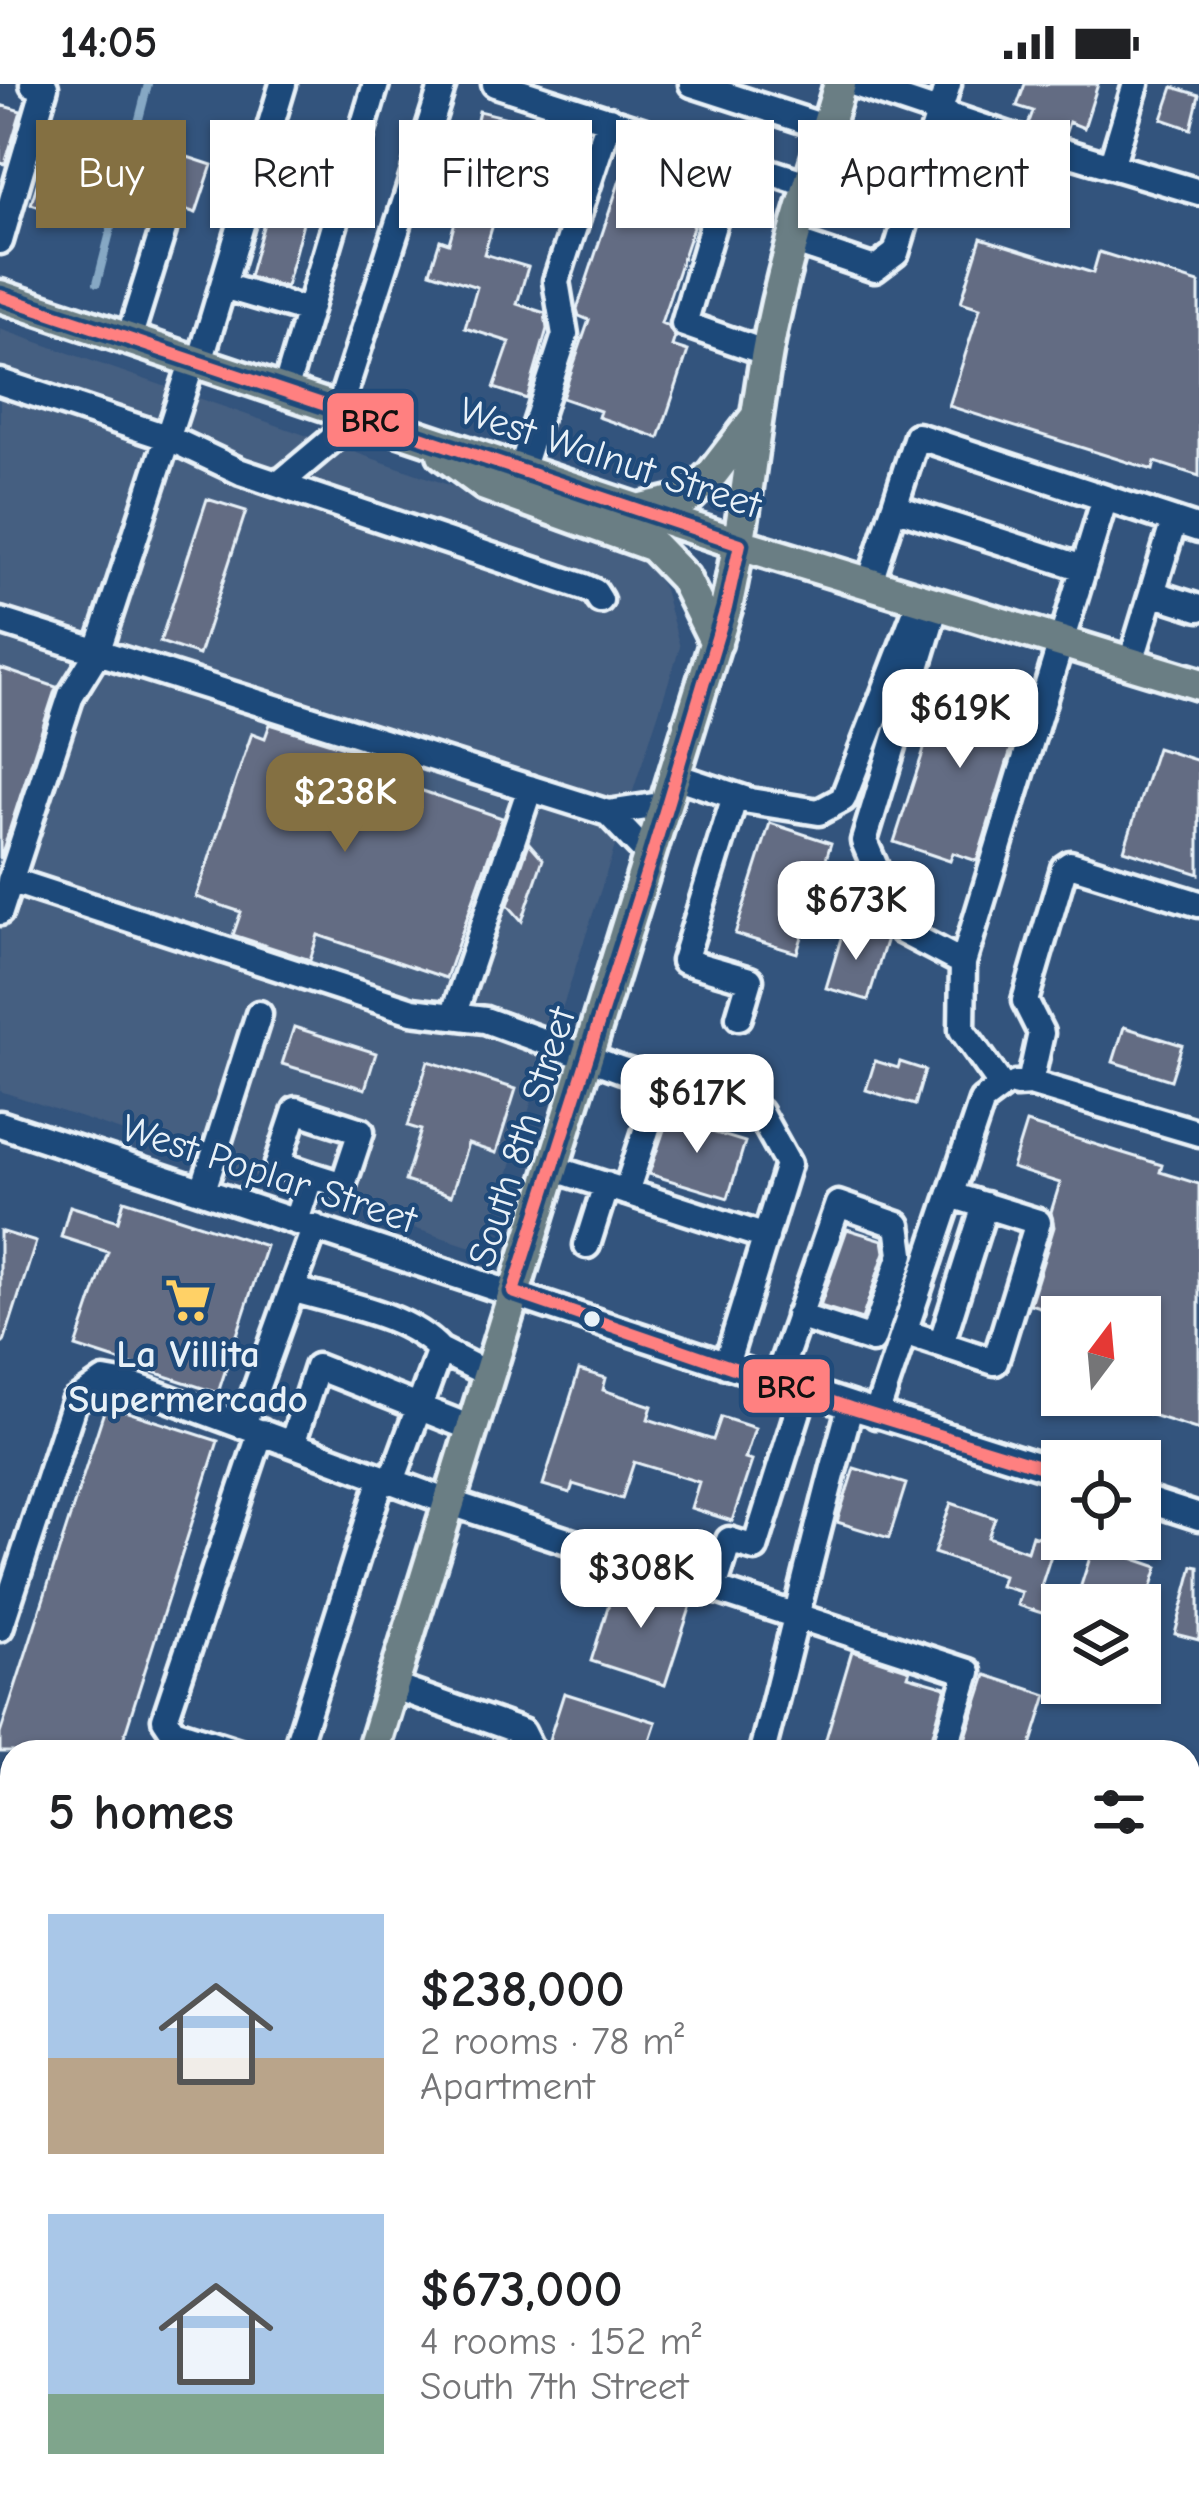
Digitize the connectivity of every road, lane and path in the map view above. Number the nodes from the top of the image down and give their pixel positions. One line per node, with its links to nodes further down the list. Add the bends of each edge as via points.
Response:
1 (33, 84): 24 (street, via 45,87)
2 (284, 84): 26 (street)
3 (376, 84): 28 (street)
4 (443, 84): 35 (street)
5 (496, 84): 13 (street)
6 (692, 84): 11 (street)
7 (840, 84): 15 (main road, South 8th Street)
8 (855, 84): 12 (street)
9 (948, 84): 12 (street)
10 (1136, 84): 19 (street)
11 (755, 93): 14 (street)
12 (939, 113): 16 (street); 25 (street, via 896,253 885,263 875,269)
13 (609, 120): 17 (street); 38 (street, via 556,281 565,335)
14 (811, 120)
15 (829, 120)
16 (960, 120)
17 (616, 122)
18 (1070, 154): 19 (street)
19 (1111, 166): 20 (street)
20 (1199, 192)
21 (798, 225): 25 (main road, South 8th Street)
22 (712, 228): 30 (street, via 684,324)
23 (163, 230): 29 (street)
24 (1, 236)
25 (793, 241): 30 (main road, South 8th Street)
26 (223, 286): 28 (street); 31 (street)
27 (0, 296): 29 (main road, West Walnut Street)
28 (308, 311): 33 (street)
29 (129, 339): 31 (main road, West Walnut Street)
30 (767, 353): 34 (main road, South 8th Street)
31 (196, 361): 33 (main road, West Walnut Street); 37 (street)
32 (0, 382): 37 (street)
33 (285, 391): 35 (main road, West Walnut Street)
34 (760, 411): 42 (main road, via 688,498); 45 (main road, South 8th Street)
35 (350, 412): 36 (main road, West Walnut Street); 39 (street)
36 (417, 435): 38 (main road, West Walnut Street); 54 (main road, via 485,485 653,545 683,578)
37 (169, 438): 39 (street); 55 (street)
38 (521, 470): 42 (main road, West Walnut Street)
39 (279, 484): 49 (street, via 584,587)
40 (1105, 498): 41 (street, via 917,436); 43 (street); 46 (street)
41 (894, 508): 46 (street); 47 (street)
42 (640, 510): 45 (main road, West Walnut Street)
43 (1174, 521): 44 (street); 48 (street)
44 (1199, 529)
45 (740, 544): 47 (main road, West Walnut Street); 54 (main road, South 8th Street)
46 (1083, 568): 53 (street)
47 (870, 582): 50 (main road, West Walnut Street)
48 (1152, 593): 51 (street); 56 (street)
49 (600, 600)
50 (929, 600): 53 (main road, West Walnut Street); 60 (street, via 843,799 819,812); 66 (street, via 863,841 902,931)
51 (1199, 608)
52 (0, 621): 55 (street)
53 (1059, 640): 56 (main road, West Walnut Street); 66 (street)
54 (716, 643): 59 (main road, South 8th Street)
55 (98, 653): 58 (street); 63 (street, via 71,695)
56 (1131, 662): 57 (main road, West Walnut Street)
57 (1199, 683)
58 (530, 788): 61 (street); 68 (street)
59 (671, 790): 60 (street); 61 (street); 62 (main road, South 8th Street)
60 (735, 796): 69 (street, via 684,961 750,980)
61 (608, 813): 62 (street)
62 (651, 859): 70 (main road, South 8th Street)
63 (10, 880): 65 (street); 68 (street, via 412,1011)
64 (1199, 904): 72 (street, via 1064,868 1025,1001 1041,1034)
65 (0, 912)
66 (962, 963): 73 (street, via 962,1030)
67 (260, 1014): 79 (street)
68 (453, 1016): 70 (street)
69 (739, 1017)
70 (587, 1058): 71 (street); 76 (main road, South 8th Street)
71 (662, 1082): 78 (street); 83 (street, via 759,1112 788,1164)
72 (1030, 1083): 73 (street); 75 (street)
73 (1001, 1086): 80 (street, via 982,1102)
74 (0, 1124): 79 (street, West Poplar Street)
75 (1199, 1133)
76 (552, 1168): 78 (street); 86 (main road, South 8th Street)
77 (311, 1175): 82 (street)
78 (616, 1189): 83 (street); 84 (street)
79 (203, 1190): 82 (street, West Poplar Street)
80 (951, 1195): 81 (street); 88 (street)
81 (985, 1205): 89 (street); 89 (street, via 1038,1222 995,1362)
82 (306, 1224): 85 (street); 86 (street, West Poplar Street)
83 (766, 1237): 91 (street)
84 (587, 1245)
85 (292, 1289): 90 (street, via 402,1324); 99 (street)
86 (513, 1292): 91 (street, West Poplar Street); 92 (main road, South 8th Street)
87 (798, 1316): 87 (street, via 872,1340 902,1254 898,1225 838,1204); 93 (street)
88 (904, 1332): 89 (street); 97 (street)
89 (941, 1344)
90 (440, 1350): 92 (street); 95 (street)
91 (726, 1365): 93 (street, West Poplar Street)
92 (488, 1374): 98 (main road, South 8th Street)
93 (776, 1382): 94 (street, West Poplar Street)
94 (804, 1392): 96 (street, West Poplar Street); 106 (street, via 755,1548 729,1540)
95 (418, 1405): 98 (street); 100 (street, via 317,1367); 102 (street)
96 (850, 1408): 97 (street, West Poplar Street); 107 (street)
97 (876, 1414): 101 (street, West Poplar Street)
98 (471, 1428): 103 (main road, South 8th Street)
99 (252, 1429): 100 (street); 108 (street, via 104,1381 74,1402); 110 (street, via 165,1720)
100 (292, 1444): 102 (street)
101 (1041, 1466)
102 (387, 1479): 103 (street); 111 (street)
103 (448, 1502): 106 (street); 109 (main road, South 8th Street)
104 (1161, 1505): 105 (street)
105 (1199, 1517)
106 (714, 1588): 107 (street)
107 (798, 1615): 114 (street); 115 (street, via 968,1672)
108 (0, 1628)
109 (392, 1686): 112 (main road, South 8th Street); 113 (street)
110 (201, 1740)
111 (299, 1740)
112 (376, 1740)
113 (525, 1740)
114 (765, 1740)
115 (948, 1740)

